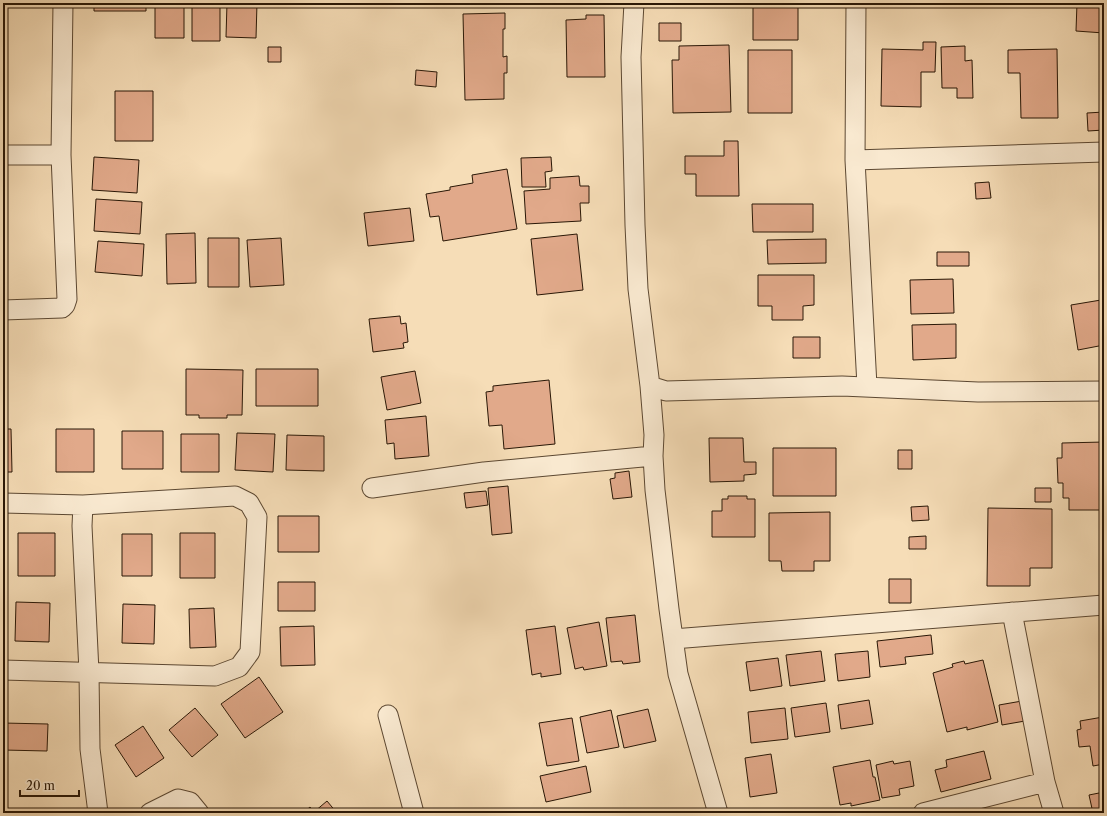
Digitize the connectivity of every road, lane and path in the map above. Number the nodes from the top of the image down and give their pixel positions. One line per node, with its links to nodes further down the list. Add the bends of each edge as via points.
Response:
1 (63, 3): 6 (street)
2 (634, 3): 9 (street, via 631,57 635,232 638,289)
3 (856, 3): 7 (street)
4 (1104, 152): 7 (street)
5 (3, 155): 6 (street)
6 (61, 155): 8 (street, via 67,299 65,305 56,309)
7 (855, 160): 10 (street)
8 (3, 310)
9 (650, 386): 10 (street, via 666,391); 12 (street)
10 (867, 386): 11 (street, via 978,392)
11 (1104, 391)
12 (653, 456): 13 (street, via 484,472); 18 (street)
13 (372, 488)
14 (3, 503): 15 (street)
15 (83, 505): 20 (street); 20 (street, via 235,496 249,503 257,517 250,652 239,667 215,676)
16 (1104, 605): 17 (street)
17 (1012, 612): 18 (street); 22 (street)
18 (673, 639): 27 (street, via 678,674)
19 (3, 670): 20 (street)
20 (89, 672): 23 (street, via 90,749)
21 (388, 715): 26 (street)
22 (1045, 782): 28 (street); 29 (street)
23 (98, 813)
24 (150, 813): 25 (street, via 178,799 190,802)
25 (199, 813)
26 (414, 813)
27 (718, 813)
28 (923, 813)
29 (1054, 813)

